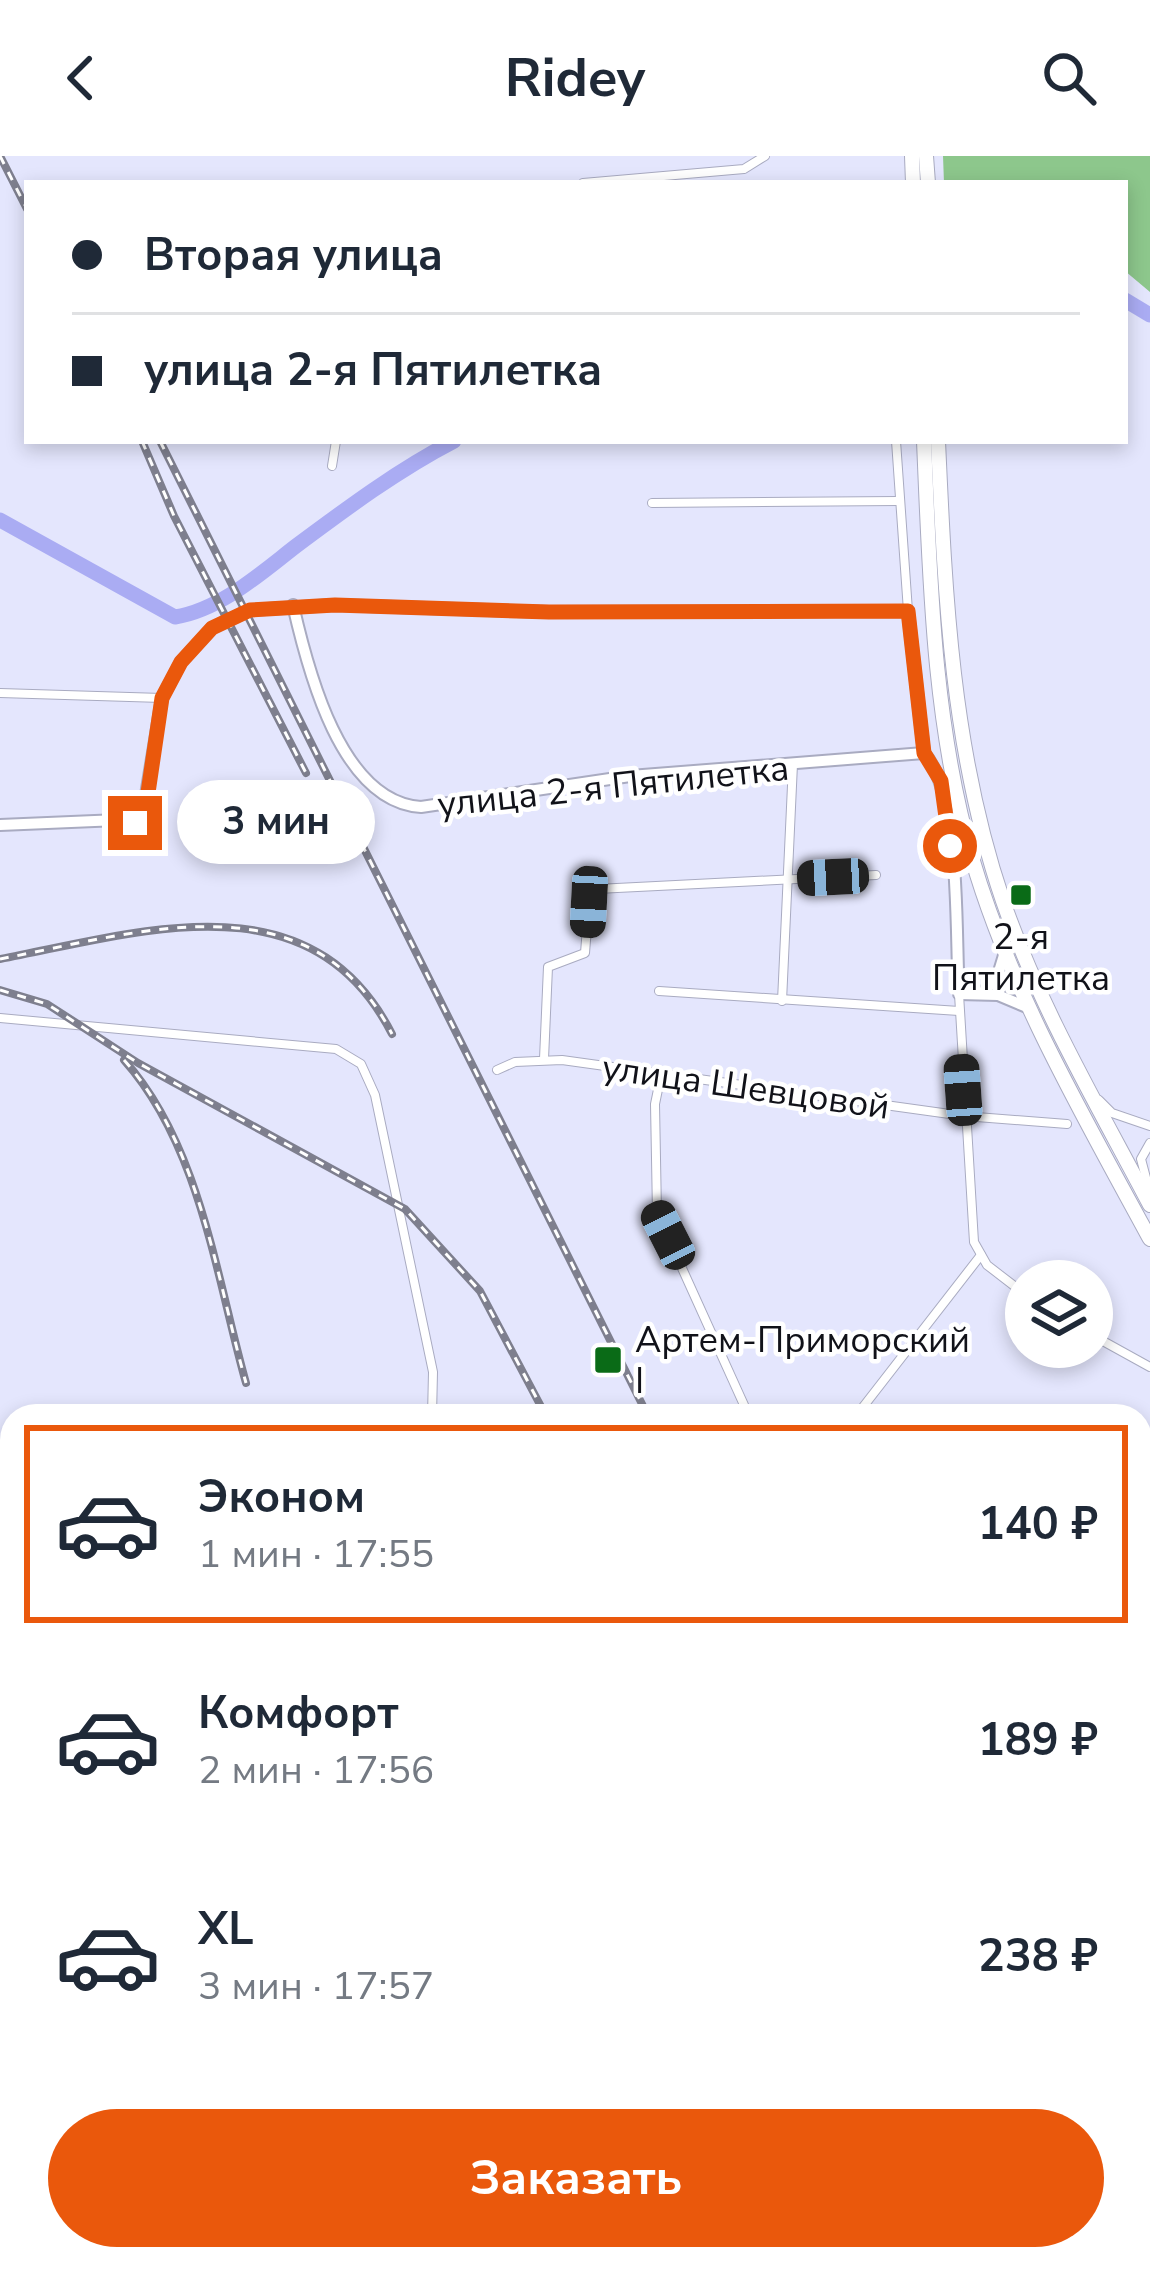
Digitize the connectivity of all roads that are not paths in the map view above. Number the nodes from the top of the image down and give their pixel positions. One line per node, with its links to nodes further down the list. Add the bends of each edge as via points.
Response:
1 (765, 156): 2 (street, via 744,169)
2 (618, 180)
3 (336, 444): 7 (street)
4 (896, 444): 8 (street)
5 (924, 444): 19 (highway, via 932,620 949,743 973,860)
6 (938, 444): 30 (highway, via 946,623 967,767 1004,901)
7 (332, 466)
8 (899, 500): 9 (street); 11 (street)
9 (652, 503)
10 (293, 605): 11 (main road); 13 (main road, via 250,610 212,628); 15 (main road, улица 2-я Пятилетка, via 314,686 340,739 382,798 398,804)
11 (908, 611): 14 (main road)
12 (0, 694): 13 (street)
13 (162, 698): 16 (main road, via 142,820)
14 (924, 753): 15 (main road, улица 2-я Пятилетка); 22 (main road, via 941,781)
15 (794, 764): 18 (street)
16 (0, 825)
17 (876, 874): 18 (street)
18 (790, 879): 23 (street); 27 (street, via 597,889 585,953 548,967)
19 (1005, 948): 21 (main road, via 997,977); 24 (highway)
20 (659, 992): 23 (street)
21 (982, 992): 22 (main road); 24 (main road)
22 (959, 994): 25 (street)
23 (782, 1001): 25 (street)
24 (1031, 1009): 37 (highway)
25 (959, 1011): 31 (street)
26 (0, 1018): 42 (street, via 336,1049 361,1064 375,1095 433,1372)
27 (544, 1059): 28 (street, улица Шевцовой); 29 (street, улица Шевцовой)
28 (497, 1070)
29 (662, 1076): 31 (street, улица Шевцовой); 43 (street, via 657,1213)
30 (1091, 1093): 33 (street, via 1112,1113); 36 (highway)
31 (964, 1116): 32 (street, улица Шевцовой); 38 (street, via 970,1220)
32 (1067, 1124)
33 (1150, 1126)
34 (1150, 1142): 35 (street, via 1141,1160)
35 (1150, 1194)
36 (1150, 1205)
37 (1150, 1239)
38 (981, 1255): 39 (street); 44 (street)
39 (1005, 1276)
40 (1113, 1346): 41 (street)
41 (1150, 1366)
42 (432, 1404)
43 (744, 1404)
44 (865, 1404)

